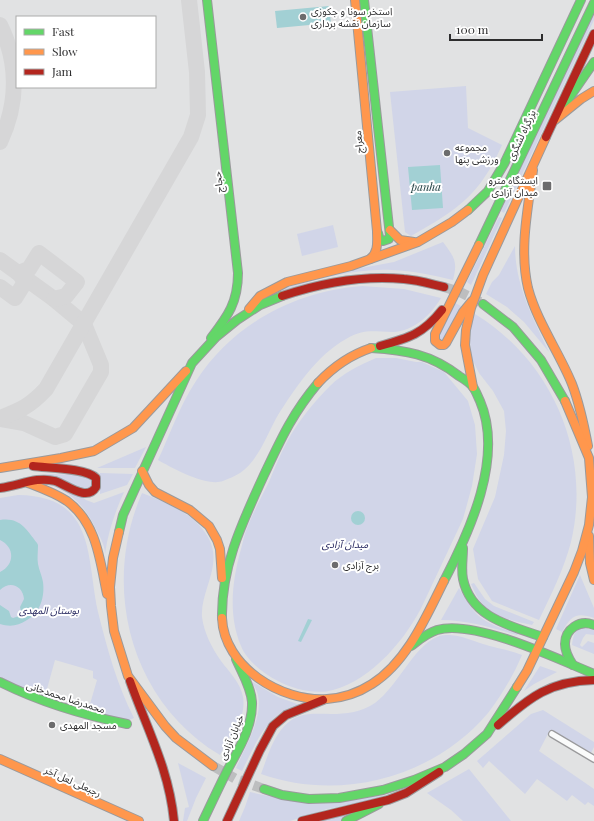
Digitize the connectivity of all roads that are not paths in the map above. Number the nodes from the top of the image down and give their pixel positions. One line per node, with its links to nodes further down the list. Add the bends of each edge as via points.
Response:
1 (207, 0): 21 (main road, حجاج, via 238,261 238,282 236,298 229,315)
2 (355, 0): 12 (main road, معراج)
3 (364, 0): 11 (main road)
4 (581, 0): 13 (main road, via 492,185 464,213)
5 (594, 3): 16 (main road, بزرگراه لشگری)
6 (594, 34): 9 (main road)
7 (594, 62): 9 (main road)
8 (594, 91): 9 (main road)
9 (553, 122): 10 (main road)
10 (535, 160): 17 (main road); 24 (main road, via 524,241 526,279 534,305 572,384 583,416)
11 (390, 230): 12 (main road, via 389,239 383,241 378,237); 13 (main road, via 400,241)
12 (377, 231): 14 (main road, معراج, via 377,251 373,258)
13 (418, 242): 14 (main road)
14 (351, 266): 19 (main road, via 287,282 260,296)
15 (444, 287): 19 (main road, via 404,279 360,279 302,289 275,298)
16 (453, 296): 17 (main road, via 435,334 435,341 440,345 446,343); 20 (main road, via 421,332)
17 (472, 301): 23 (main road, via 465,342)
18 (483, 304): 24 (main road, via 514,327 541,360 558,388)
19 (243, 315): 21 (main road)
20 (371, 348): 23 (main road, via 407,351 426,356 455,372); 33 (main road, via 348,357 323,378 290,420 243,520)
21 (201, 352): 22 (main road)
22 (192, 363): 25 (main road, via 133,428 111,442 94,451); 27 (main road)
23 (473, 387): 31 (main road, via 487,422 488,454 477,506)
24 (589, 458): 30 (main road, via 592,497)
25 (15, 465): 26 (main road); 28 (main road, via 82,471 92,474 97,481 95,489 87,494 46,479)
26 (0, 468)
27 (142, 471): 33 (main road, via 154,492 196,514 210,527 220,550); 34 (main road, via 123,515 111,572)
28 (28, 483): 29 (main road); 34 (main road, via 69,502 90,527)
29 (0, 488)
30 (589, 525): 32 (main road, via 590,563); 36 (main road, via 574,572)
31 (463, 545): 36 (main road, via 464,582 479,609 494,620); 37 (main road)
32 (594, 580)
33 (222, 595): 39 (main road, via 223,628)
34 (110, 606): 42 (main road, via 114,631)
35 (594, 625): 40 (main road, via 579,623 569,632 566,648)
36 (543, 637): 38 (main road)
37 (409, 647): 38 (main road, via 429,633 440,629 457,628 512,641); 45 (main road, via 372,684 346,697)
38 (537, 651): 40 (main road); 47 (main road, via 520,684)
39 (236, 658): 45 (main road, via 272,687 292,695); 59 (main road, خیابان آزادی, via 250,692 252,713 242,740)
40 (573, 665): 41 (main road)
41 (594, 674)
42 (128, 676): 51 (main road, via 176,738); 55 (main road, via 162,762)
43 (594, 680): 47 (main road, via 562,683 537,694)
44 (0, 682): 46 (main road, محمدرضا محمدخانی, via 41,701 99,719)
45 (323, 700): 60 (main road, via 286,715 273,726)
46 (127, 724)
47 (487, 734): 52 (main road)
48 (552, 734): 49 (street)
49 (593, 757)
50 (0, 759): 56 (main road, رجبعلی لعل آخر)
51 (213, 766)
52 (445, 767): 53 (main road, via 383,790 339,798 309,799); 54 (main road, via 418,786)
53 (264, 789)
54 (388, 800): 61 (main road); 62 (main road)
55 (173, 805): 57 (main road); 58 (main road)
56 (138, 821)
57 (170, 821)
58 (174, 821)
59 (203, 821)
60 (226, 821)
61 (302, 821)
62 (346, 821)

